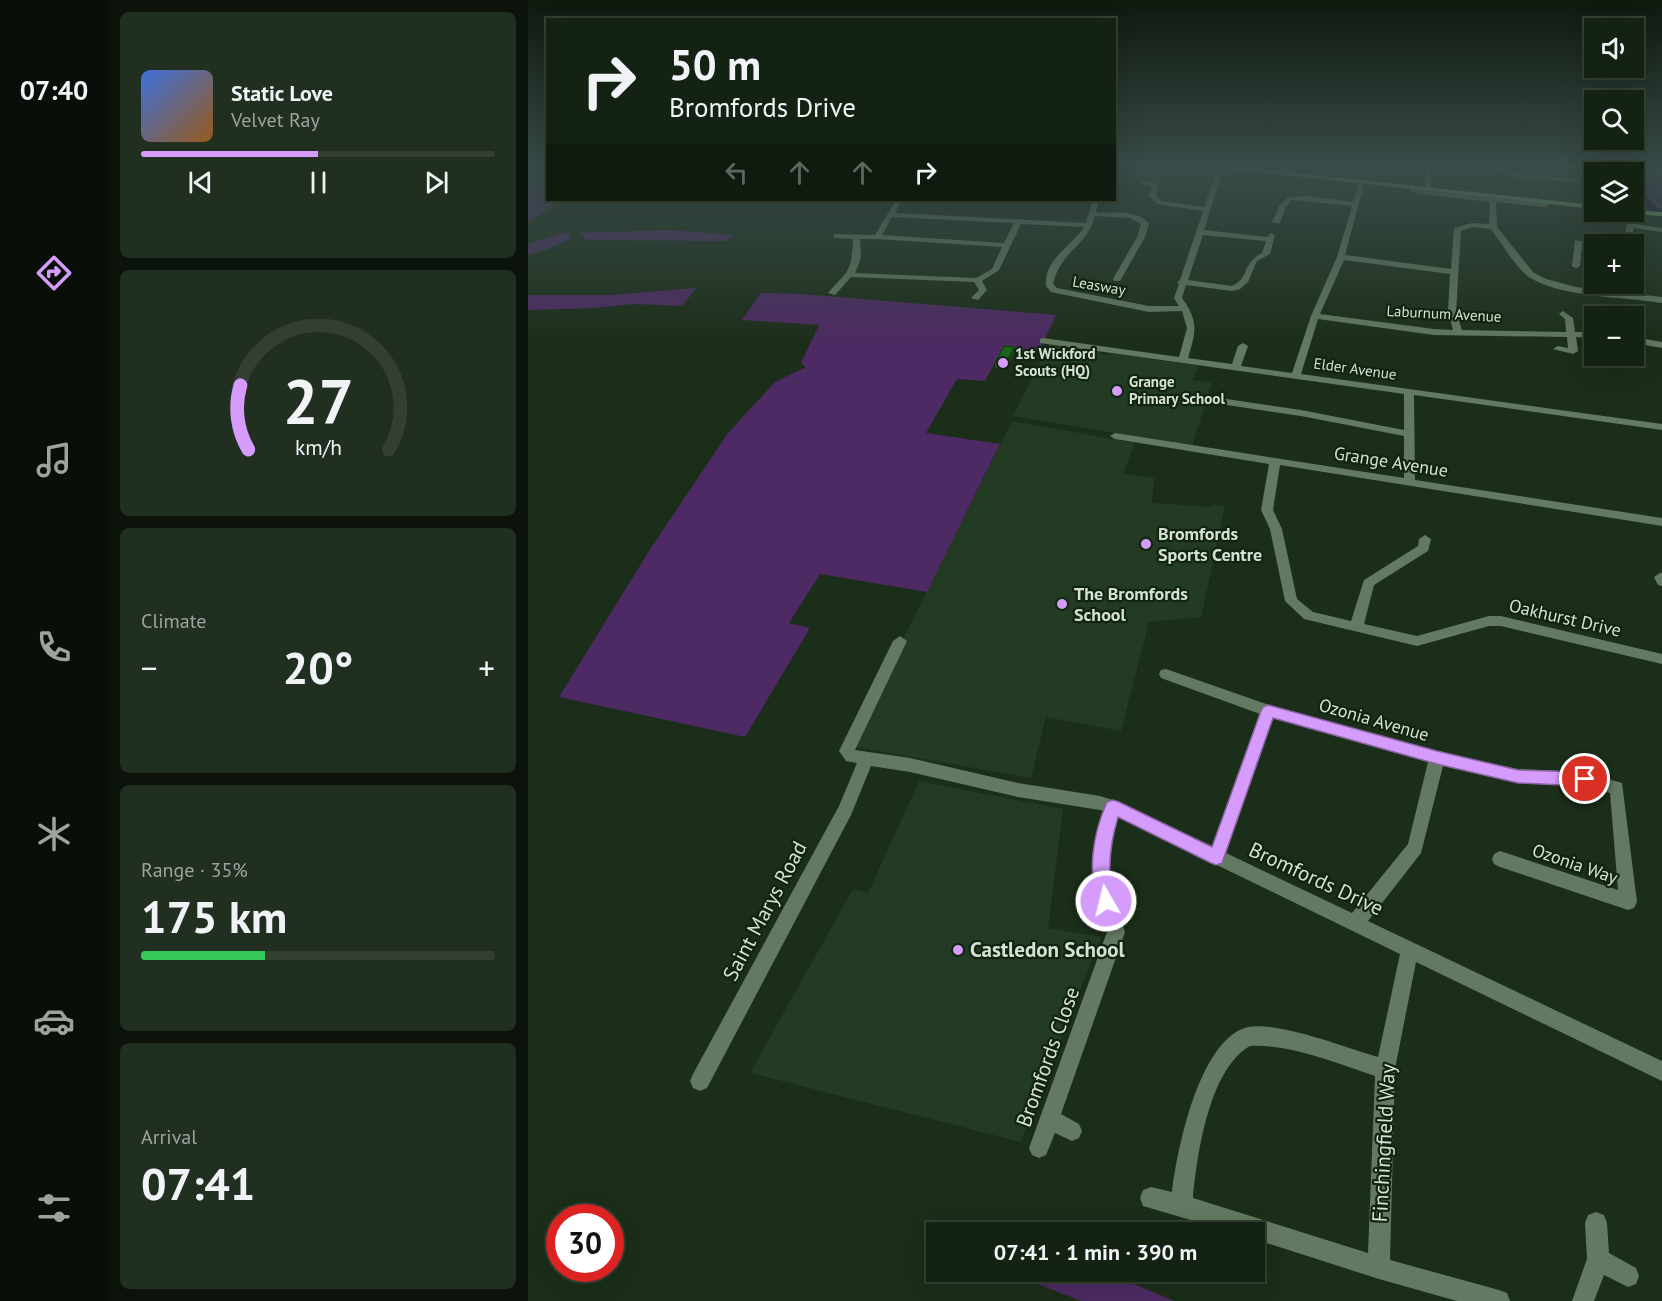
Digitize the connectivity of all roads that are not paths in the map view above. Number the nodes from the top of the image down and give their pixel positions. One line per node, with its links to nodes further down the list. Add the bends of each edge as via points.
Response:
1 (1089, 225): 33 (street, Leasway, via 1081,238 1061,254 1050,276 1049,284 1054,290 1149,309)
2 (1631, 225): 14 (street)
3 (884, 226): 17 (street)
4 (1016, 226): 19 (street)
5 (1144, 226): 26 (street, via 1119,276)
6 (1200, 226): 13 (street)
7 (1350, 226): 22 (street)
8 (1470, 226): 24 (street, via 1457,230)
9 (1479, 226): 11 (street)
10 (1635, 226): 12 (street)
11 (1493, 227): 30 (street, via 1538,279)
12 (1662, 230)
13 (1198, 232): 28 (street); 28 (street, via 1270,237 1266,255 1254,260 1238,288)
14 (1630, 234)
15 (837, 236): 16 (street)
16 (857, 236): 17 (street); 21 (street)
17 (877, 237): 19 (street, via 945,245)
18 (1584, 243): 23 (street, via 1578,242)
19 (1006, 245): 27 (street, via 996,267)
20 (869, 248): 21 (street)
21 (857, 249): 25 (street)
22 (1341, 257): 24 (street); 35 (street)
23 (1576, 266)
24 (1454, 272): 36 (street, via 1452,312)
25 (851, 275): 27 (street); 29 (street)
26 (1132, 275)
27 (977, 280): 31 (street, via 982,290)
28 (1181, 282): 33 (street, via 1178,298)
29 (839, 291)
30 (1629, 295): 32 (street)
31 (975, 298)
32 (1662, 300)
33 (1185, 308): 44 (street, via 1193,325)
34 (1563, 314): 37 (street, via 1569,318)
35 (1316, 316): 36 (street, Laburnum Avenue); 46 (street)
36 (1458, 333): 37 (street, Laburnum Avenue)
37 (1572, 334): 38 (street, Laburnum Avenue); 43 (street, via 1573,351)
38 (1584, 335)
39 (1043, 341): 44 (street, Elder Avenue)
40 (1644, 342): 41 (street)
41 (1662, 345)
42 (1243, 346): 45 (street)
43 (1558, 349)
44 (1184, 360): 45 (street, Elder Avenue)
45 (1236, 368): 46 (street, Elder Avenue)
46 (1296, 376): 47 (street, Elder Avenue)
47 (1409, 392): 49 (street, Elder Avenue); 50 (street)
48 (1220, 401): 50 (street, via 1231,407 1300,413)
49 (1662, 427)
50 (1409, 434): 53 (street)
51 (1115, 436): 52 (street, Grange Avenue)
52 (1275, 461): 53 (street, Grange Avenue); 56 (street, Oakhurst Drive, via 1267,510 1276,529 1291,601 1310,616)
53 (1409, 482): 54 (street, Grange Avenue)
54 (1662, 522)
55 (1425, 539): 56 (street, via 1424,548 1368,583)
56 (1356, 628): 58 (street, Oakhurst Drive, via 1417,641 1501,621)
57 (900, 641): 62 (street, via 846,751)
58 (1662, 659)
59 (1166, 674): 60 (street, Ozonia Avenue)
60 (1268, 711): 61 (street, Ozonia Avenue); 64 (street)
61 (1437, 758): 65 (street, Ozonia Way, via 1518,777 1585,779 1617,788 1628,902); 66 (street, Ozonia Avenue, via 1415,848)
62 (866, 760): 63 (street, Bromfords Drive, via 910,765); 70 (street, Saint Marys Road, via 845,810)
63 (1113, 807): 64 (street, Bromfords Drive); 71 (street, Bromfords Close, via 1103,840 1101,885 1116,932)
64 (1216, 857): 66 (street, Bromfords Drive)
65 (1500, 859)
66 (1355, 923): 67 (street, Bromfords Drive)
67 (1410, 949): 68 (street, Finchingfield Way); 69 (street, Bromfords Drive)
68 (1385, 1069): 75 (street, via 1272,1038 1248,1037 1229,1049 1220,1060 1190,1138); 78 (street, Finchingfield Way)
69 (1662, 1071)
70 (700, 1081)
71 (1049, 1119): 72 (street); 73 (street, Bromfords Close)
72 (1072, 1131)
73 (1039, 1148)
74 (1150, 1198): 75 (street)
75 (1181, 1205): 78 (street)
76 (1596, 1223): 77 (street)
77 (1598, 1259): 79 (street); 81 (street)
78 (1379, 1268): 80 (street)
79 (1628, 1276)
80 (1499, 1301)
81 (1583, 1301)

